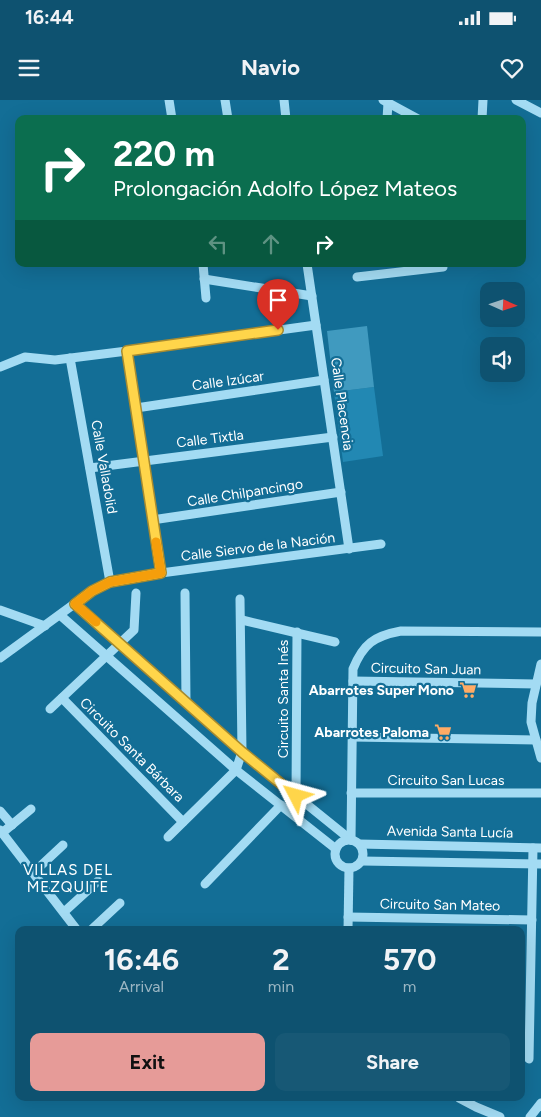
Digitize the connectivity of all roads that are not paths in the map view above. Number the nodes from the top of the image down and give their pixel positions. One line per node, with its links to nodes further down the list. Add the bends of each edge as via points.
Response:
1 (169, 100): 8 (street)
2 (225, 100): 9 (street)
3 (284, 100): 10 (street)
4 (483, 100): 13 (street)
5 (516, 100): 7 (street)
6 (385, 101): 11 (street); 12 (street)
7 (541, 113)
8 (171, 115)
9 (227, 115)
10 (286, 115)
11 (387, 115)
12 (411, 115)
13 (482, 115)
14 (203, 267): 20 (street)
15 (307, 267): 21 (street, Calle Placencia)
16 (382, 267): 18 (street)
17 (435, 267): 18 (street)
18 (381, 274): 19 (street)
19 (357, 277)
20 (204, 279): 21 (street); 22 (street)
21 (312, 296): 23 (street, Calle Placencia)
22 (206, 298)
23 (316, 324): 24 (street); 27 (street, Calle Placencia)
24 (127, 351): 25 (street); 28 (street)
25 (70, 358): 26 (street, via 25,357); 31 (street, Calle Valladolid)
26 (0, 367)
27 (324, 380): 28 (street, Calle Izúcar); 29 (street, Calle Placencia)
28 (136, 408): 30 (street)
29 (333, 437): 30 (street, Calle Tixtla); 32 (street, Calle Placencia)
30 (144, 462): 31 (street, Calle Tixtla); 33 (street)
31 (90, 468): 37 (street, Calle Valladolid)
32 (341, 492): 33 (street, Calle Chilpancingo); 35 (street, Calle Placencia)
33 (152, 520): 36 (street)
34 (381, 544): 35 (street, Calle Siervo de la Nación)
35 (348, 549): 36 (street, Calle Siervo de la Nación)
36 (161, 573): 37 (street, Calle Siervo de la Nación)
37 (110, 582): 41 (street, Calle Siervo de la Nación)
38 (136, 593): 49 (street, Circuito Santa Bárbara, via 134,630)
39 (185, 593): 56 (street)
40 (240, 599): 44 (street)
41 (75, 604): 43 (street, Calle Siervo de la Nación); 49 (street)
42 (0, 610): 45 (street)
43 (60, 615): 45 (street, Calle Siervo de la Nación); 50 (street)
44 (242, 620): 46 (street, Circuito Santa Inés); 60 (street)
45 (45, 626): 51 (street, Calle Siervo de la Nación)
46 (297, 632): 48 (street, Circuito Santa Inés); 65 (street, Circuito Santa Inés)
47 (541, 632): 53 (street, Circuito San Juan, via 393,633 376,640 359,653)
48 (335, 642)
49 (120, 644): 50 (street, Circuito Santa Bárbara); 56 (street)
50 (107, 656): 55 (street, Circuito Santa Bárbara); 62 (street)
51 (0, 658)
52 (541, 664): 54 (street)
53 (352, 681): 54 (street, Circuito San Juan); 58 (street)
54 (536, 684): 59 (street, via 531,722)
55 (62, 698): 57 (street, Circuito Santa Bárbara); 69 (street, Circuito Santa Bárbara)
56 (186, 702): 60 (street)
57 (50, 709)
58 (352, 737): 59 (street); 63 (street)
59 (536, 740): 61 (street)
60 (242, 752): 62 (street); 65 (street)
61 (541, 758)
62 (236, 770): 66 (street); 69 (street, Circuito Santa Bárbara)
63 (351, 793): 64 (street, Circuito San Lucas); 73 (street)
64 (541, 793)
65 (296, 796): 73 (street)
66 (281, 805): 77 (street); 84 (street)
67 (30, 808): 70 (street)
68 (0, 811): 70 (street)
69 (184, 822): 72 (street, Circuito Santa Bárbara)
70 (12, 824): 71 (street)
71 (1, 832): 82 (street)
72 (168, 837)
73 (355, 842): 75 (street, Avenida Santa Lucía); 77 (street, via 344,841); 78 (street, via 363,852)
74 (63, 845): 82 (street)
75 (449, 846): 76 (street, Avenida Santa Lucía); 79 (street)
76 (537, 848): 80 (street)
77 (336, 849): 81 (street, via 338,862)
78 (362, 861): 79 (street); 81 (street)
79 (449, 862): 80 (street)
80 (537, 864): 88 (street)
81 (349, 868): 87 (street)
82 (33, 873): 86 (street)
83 (98, 881): 86 (street)
84 (205, 884)
85 (120, 903): 90 (street)
86 (64, 912): 89 (street)
87 (348, 917): 88 (street, Circuito San Mateo); 91 (street)
88 (532, 920): 92 (street)
89 (74, 926)
90 (95, 926)
91 (348, 926)
92 (526, 972): 93 (street)
93 (525, 1027): 94 (street)
94 (529, 1059)
95 (464, 1101): 97 (street)
96 (541, 1103): 98 (street)
97 (500, 1117)
98 (530, 1117)

